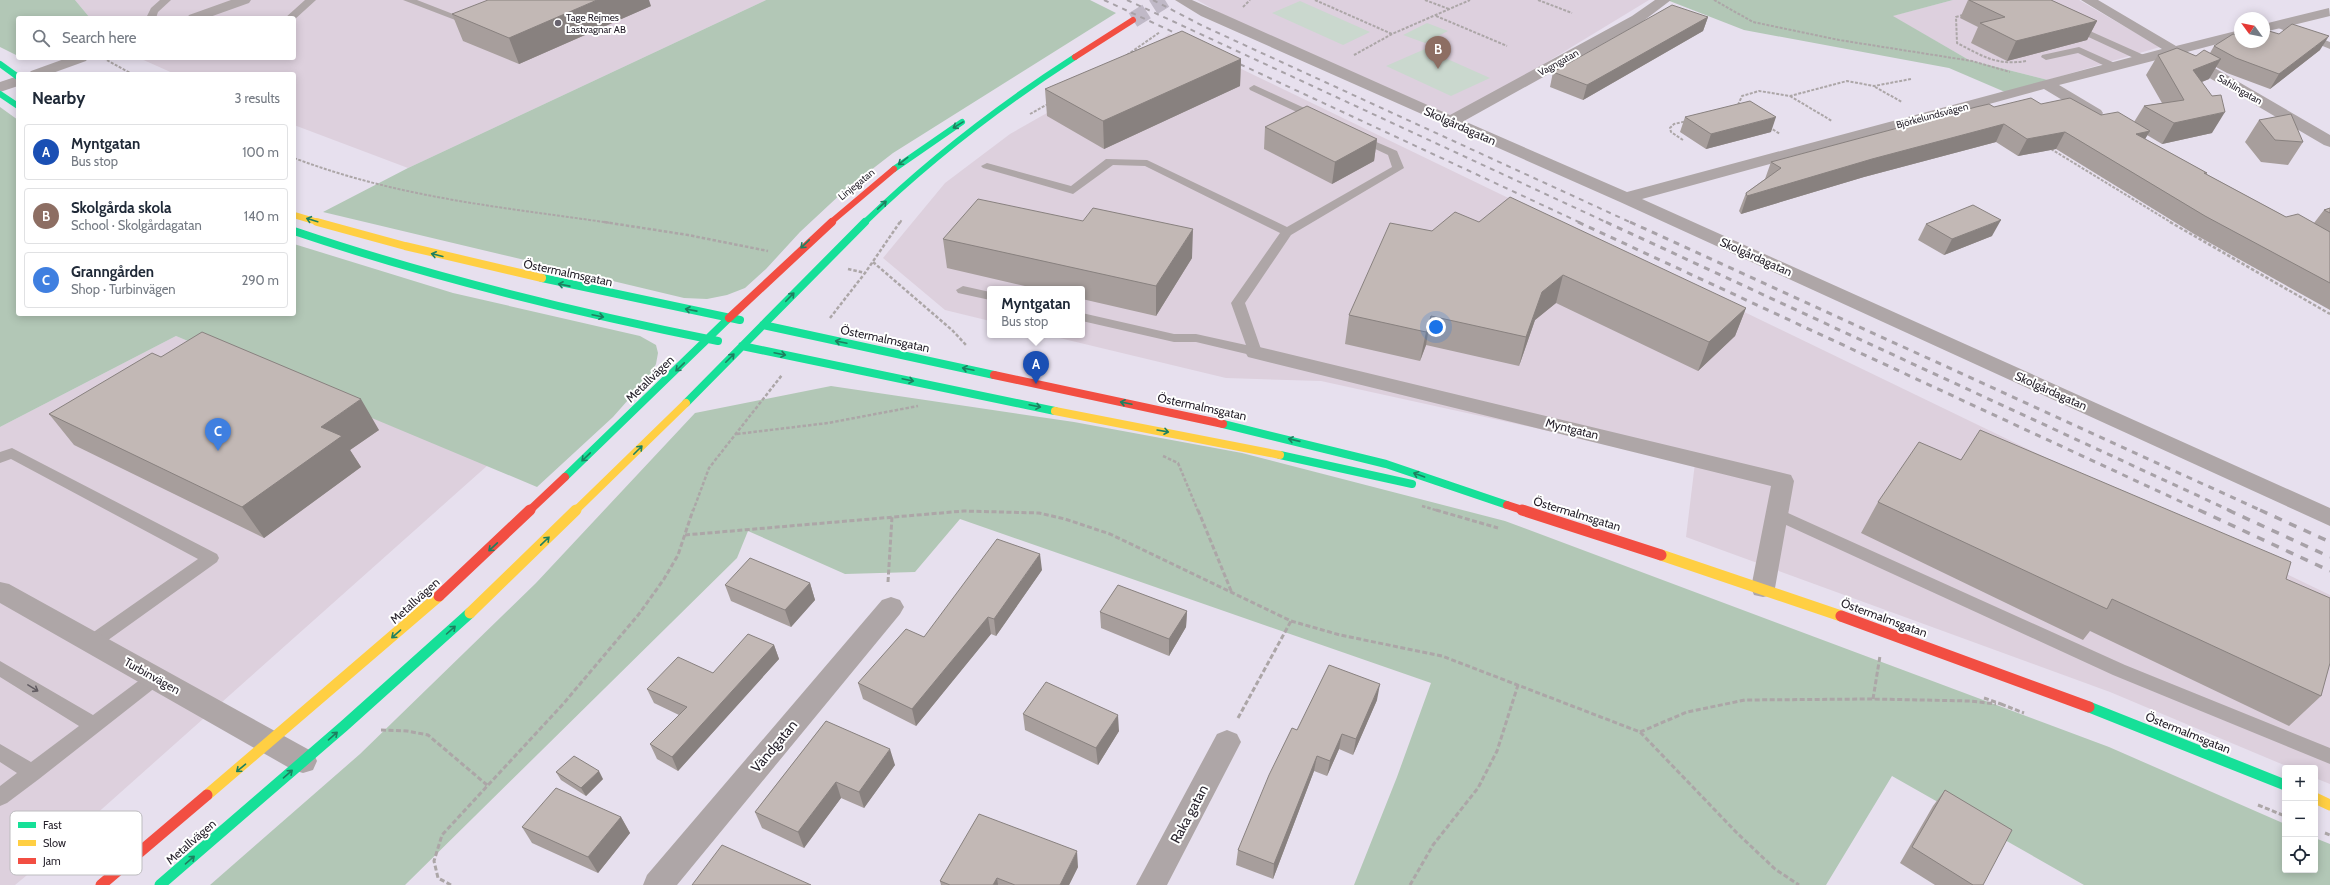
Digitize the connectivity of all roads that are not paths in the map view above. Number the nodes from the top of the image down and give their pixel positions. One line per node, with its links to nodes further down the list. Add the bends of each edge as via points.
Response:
1 (166, 0): 10 (lane)
2 (244, 0): 11 (street)
3 (311, 0): 12 (lane)
4 (408, 0): 15 (lane)
5 (1182, 0): 36 (street, Skolgårdagatan, via 1206,13)
6 (1664, 0): 36 (street, Vagngatan, via 1637,19)
7 (2088, 0): 20 (street, Sahlingatan)
8 (2310, 3): 9 (street)
9 (2329, 12): 16 (street)
10 (150, 16)
11 (200, 16)
12 (292, 16)
13 (1133, 20): 33 (main road, Linjegatan)
14 (2059, 20): 22 (lane)
15 (466, 21)
16 (2279, 25): 17 (street); 19 (lane)
17 (2270, 27)
18 (2234, 35): 20 (street, Björkelundsvägen)
19 (2330, 46)
20 (2174, 50): 22 (street, Björkelundsvägen); 39 (street, Sahlingatan)
21 (2046, 57): 25 (lane, via 2079,50)
22 (2142, 58): 25 (street, Björkelundsvägen)
23 (75, 60): 26 (street)
24 (0, 64): 27 (main road)
25 (2113, 66): 29 (street, Björkelundsvägen)
26 (42, 72)
27 (16, 76)
28 (16, 81): 30 (street)
29 (2046, 84): 35 (street); 41 (street, Björkelundsvägen)
30 (0, 87)
31 (1254, 88): 37 (lane)
32 (0, 94): 34 (main road)
33 (1018, 94): 47 (main road, Linjegatan, one-way to 47, via 965,121 876,181 844,208); 49 (main road, Linjegatan, one-way to 33, via 900,188)
34 (16, 105)
35 (2106, 120)
36 (1451, 121): 41 (street, Skolgårdagatan)
37 (1330, 124)
38 (1344, 130): 44 (lane, via 1393,153 1398,168)
39 (2330, 142)
40 (987, 166): 44 (lane, via 1073,190 1110,161 1147,163)
41 (1626, 198): 56 (street, Skolgårdagatan)
42 (296, 216): 47 (main road, Östermalmsgatan, one-way to 42, via 471,264)
43 (296, 232): 50 (main road, Östermalmsgatan, one-way to 50, via 449,282)
44 (1287, 232): 52 (lane, via 1238,303)
45 (963, 290): 46 (lane)
46 (987, 295)
47 (729, 318): 49 (main road, Östermalmsgatan); 50 (main road, Metallvägen)
48 (1085, 318): 52 (lane, via 1174,338 1196,338)
49 (763, 325): 51 (main road, Metallvägen); 54 (main road, Östermalmsgatan, one-way to 49, via 1386,464 1336,450)
50 (708, 339): 51 (main road, Östermalmsgatan); 64 (main road, Metallvägen, one-way to 64, via 495,545)
51 (742, 346): 54 (main road, Östermalmsgatan, one-way to 54, via 1076,415 1243,446 1382,479); 68 (main road, Metallvägen, one-way to 51, via 529,556)
52 (1255, 352): 55 (street, Myntgatan, via 1783,481)
53 (0, 458): 60 (lane, via 12,453 211,558)
54 (1469, 493): 57 (main road, Östermalmsgatan)
55 (1777, 514): 57 (street, Myntgatan); 67 (lane, via 2120,670)
56 (2330, 518)
57 (1763, 588): 70 (main road, Östermalmsgatan, via 2148,729)
58 (0, 591): 60 (street, Turbinvägen)
59 (891, 607): 78 (street, Vändgatan)
60 (92, 643): 62 (street, Turbinvägen)
61 (0, 668): 63 (lane, one-way to 63)
62 (155, 678): 63 (lane); 64 (street, Turbinvägen)
63 (94, 725): 69 (lane)
64 (271, 742): 68 (street, Turbinvägen); 74 (main road, Metallvägen, one-way to 74)
65 (1227, 742): 79 (street, Raka gatan)
66 (0, 752): 69 (lane)
67 (2330, 756)
68 (303, 761): 77 (main road, Metallvägen, one-way to 68)
69 (32, 773): 71 (lane)
70 (2282, 784)
71 (0, 797)
72 (2318, 799): 73 (main road)
73 (2330, 804)
74 (142, 851)
75 (113, 875): 76 (main road, Metallvägen, one-way to 76)
76 (101, 885)
77 (160, 885)
78 (658, 885)
79 (1151, 885)

